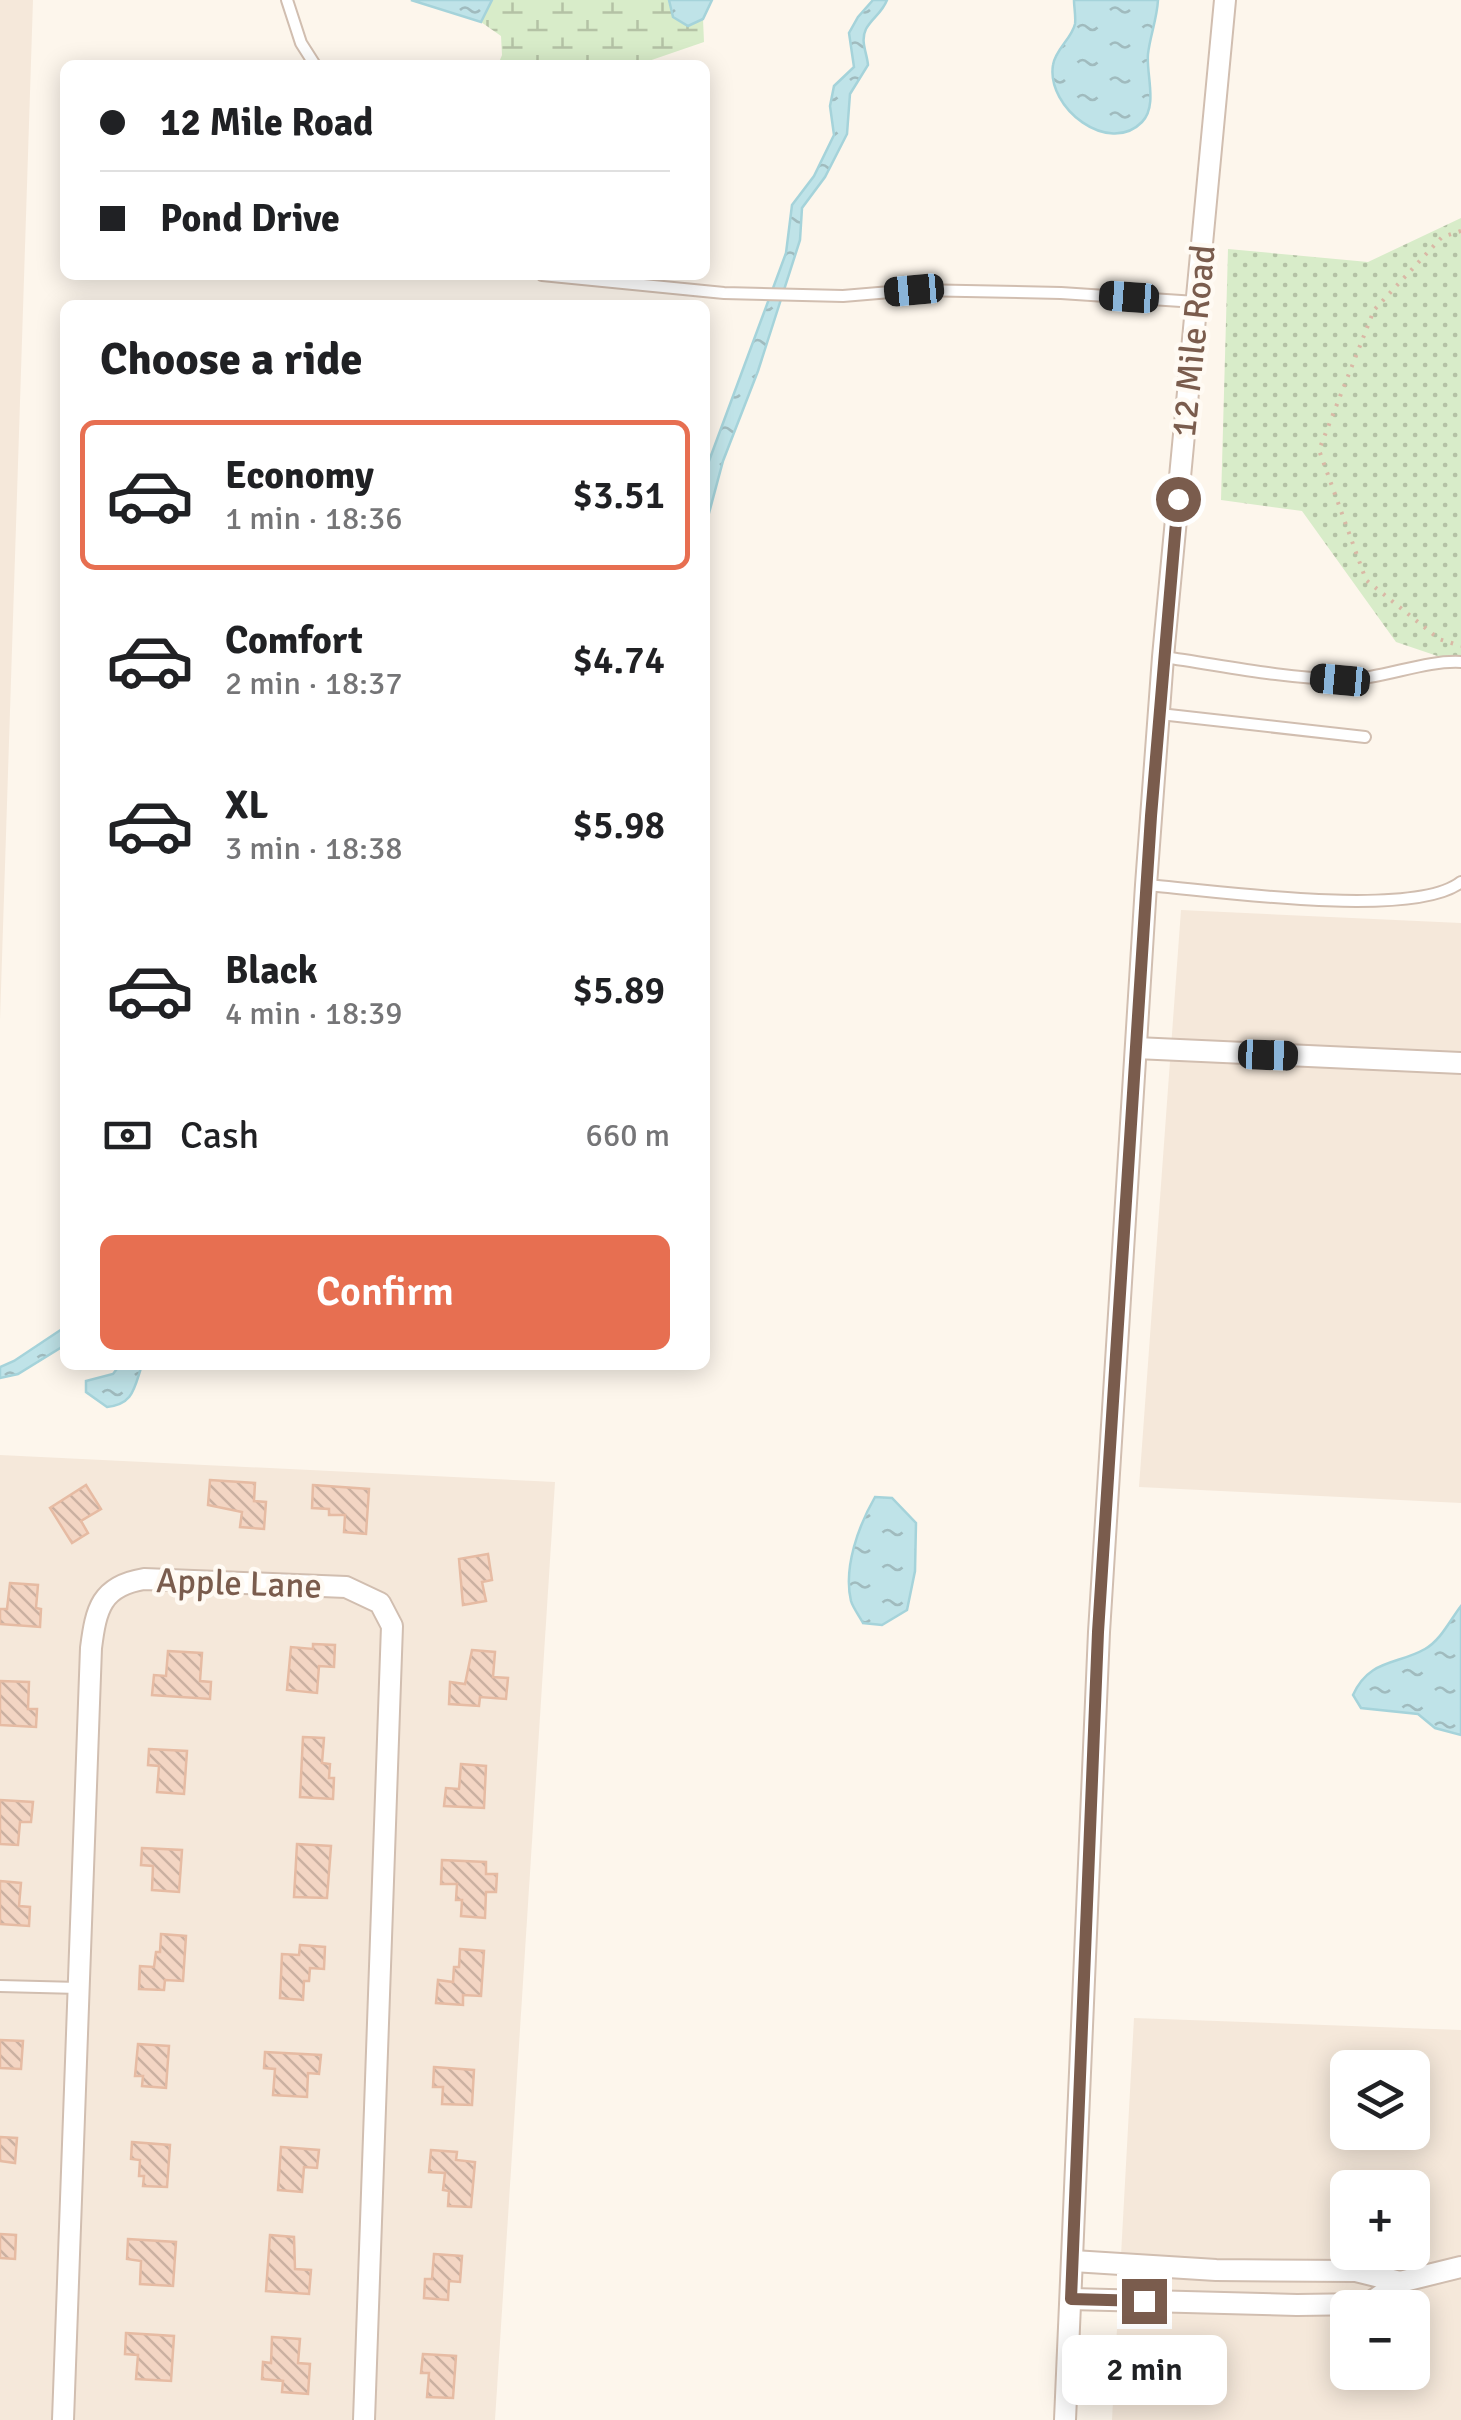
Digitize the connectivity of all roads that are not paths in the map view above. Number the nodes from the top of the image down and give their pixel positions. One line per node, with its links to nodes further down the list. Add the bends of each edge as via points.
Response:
1 (287, 0): 3 (lane)
2 (1225, 0): 5 (street, 12 Mile Road)
3 (312, 60)
4 (593, 280): 5 (lane, via 724,293 914,290)
5 (1197, 302): 6 (street, 12 Mile Road)
6 (1163, 657): 7 (lane, via 1340,680); 8 (street, 12 Mile Road)
7 (1461, 662)
8 (1158, 714): 9 (lane); 11 (street, 12 Mile Road)
9 (1365, 736)
10 (1461, 882): 11 (lane, via 1415,896 1349,903)
11 (1146, 884): 12 (street, 12 Mile Road)
12 (1136, 1048): 13 (street); 16 (street, 12 Mile Road, via 1098,1632)
13 (1461, 1063)
14 (0, 1986): 15 (lane)
15 (80, 1988): 22 (street, Apple Lane); 23 (street, Apple Lane, via 98,1604 118,1586 144,1578 346,1588 380,1603 392,1626 393,1650)
16 (1073, 2261): 18 (street); 20 (street, 12 Mile Road)
17 (1461, 2267): 19 (street)
18 (1216, 2270): 19 (street, via 1356,2271); 21 (street)
19 (1400, 2282): 21 (street, via 1368,2304)
20 (1071, 2299): 21 (street); 24 (street, 12 Mile Road)
21 (1216, 2304)
22 (64, 2420)
23 (364, 2420)
24 (1065, 2420)

